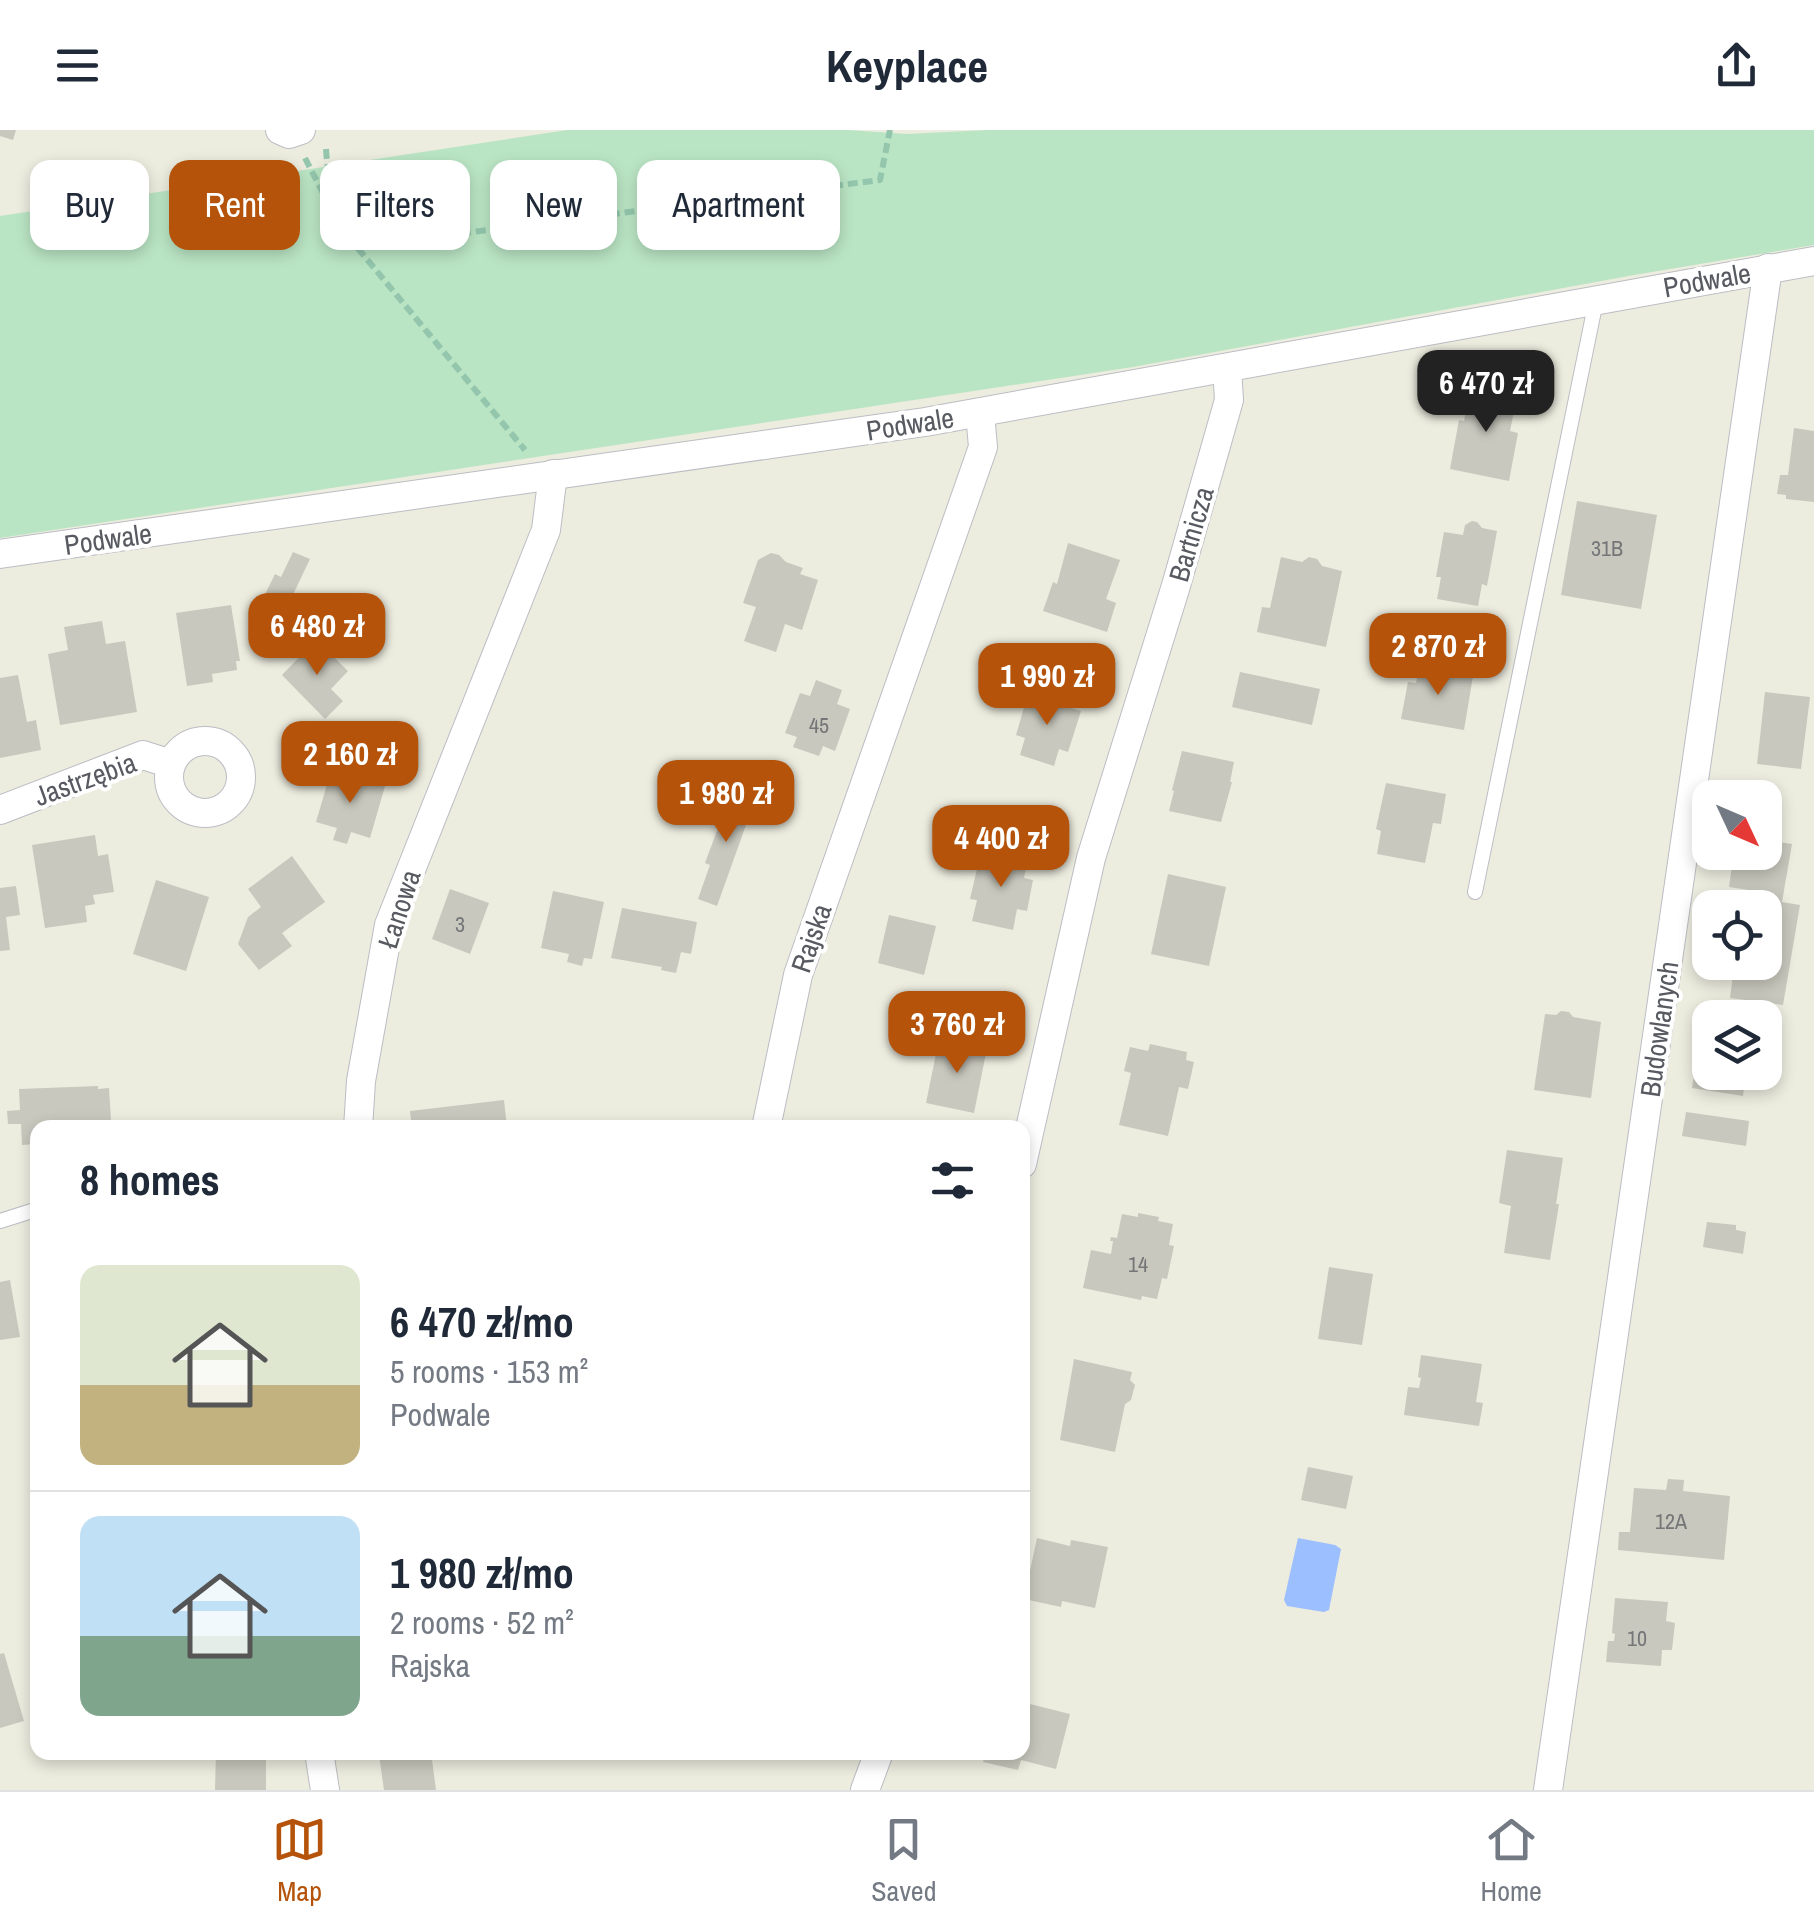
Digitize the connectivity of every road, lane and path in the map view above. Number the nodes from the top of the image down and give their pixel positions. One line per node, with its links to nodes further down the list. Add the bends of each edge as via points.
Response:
1 (890, 130): 3 (path, via 880,180 394,242 365,234 340,210)
2 (290, 131): 9 (path, via 341,228 523,448)
3 (326, 144)
4 (1814, 261): 5 (street, Podwale)
5 (1768, 268): 6 (street, Podwale); 23 (street, Budowlanych)
6 (1596, 300): 7 (street, Podwale); 13 (lane)
7 (1227, 368): 8 (street, Podwale); 16 (street, Bartnicza, via 1229,400 1091,858)
8 (980, 412): 9 (street, Podwale); 15 (street, Rajska, via 983,448 798,974)
9 (553, 474): 10 (street, Podwale); 14 (street, Łanowa, via 546,530 388,925)
10 (0, 554)
11 (171, 764): 12 (street, Jastrzębia, via 143,755)
12 (0, 810)
13 (1475, 892)
14 (359, 1120)
15 (768, 1120)
16 (1030, 1129)
17 (30, 1212): 18 (lane)
18 (0, 1221)
19 (320, 1760): 21 (street)
20 (876, 1760): 22 (street)
21 (325, 1790)
22 (865, 1790)
23 (1548, 1790)

